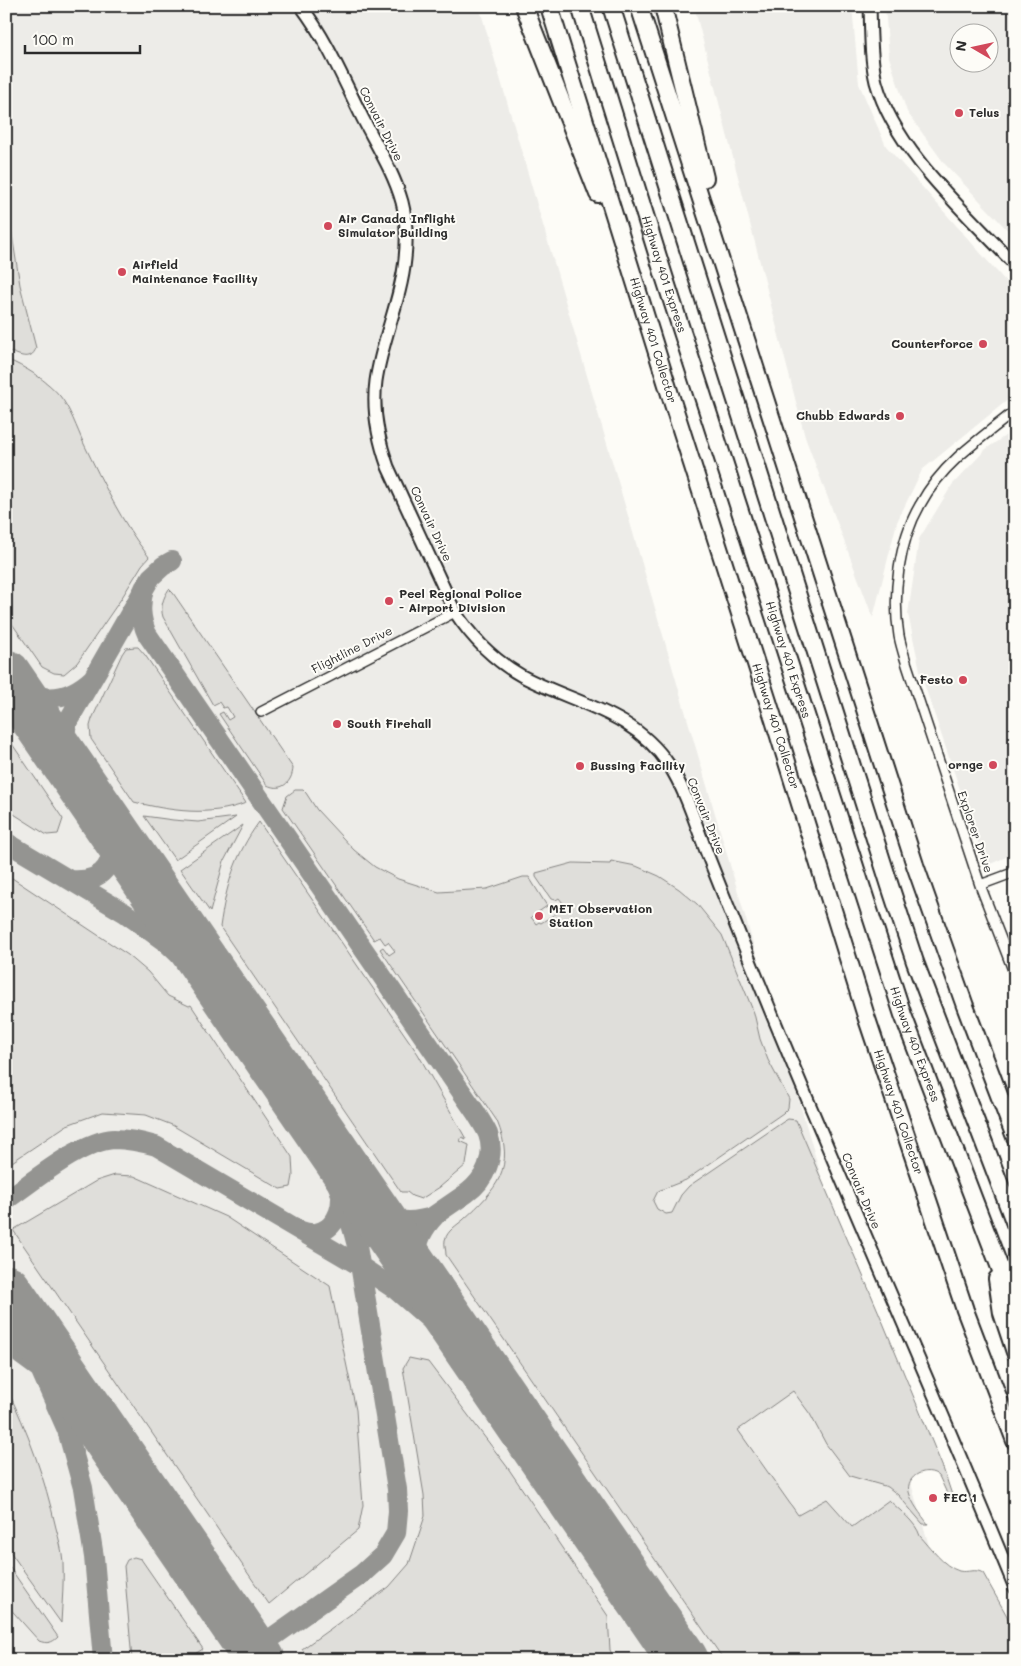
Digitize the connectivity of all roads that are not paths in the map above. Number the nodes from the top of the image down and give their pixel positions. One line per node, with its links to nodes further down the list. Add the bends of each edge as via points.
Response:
1 (301, 6): 13 (street, Convair Drive, via 330,54 394,180 402,203 407,236 405,260 379,368 376,422 388,467)
2 (524, 6): 11 (highway)
3 (549, 6): 11 (highway, Highway 401 Collector)
4 (580, 6): 20 (highway, Highway 401 Express, via 897,996)
5 (611, 6): 19 (highway, via 893,896 918,971)
6 (639, 6): 9 (highway)
7 (663, 6): 9 (highway)
8 (870, 6): 10 (street, via 872,62 890,118 932,176)
9 (721, 259): 18 (highway, via 915,865)
10 (1015, 265)
11 (642, 303): 23 (highway, Highway 401 Collector, via 866,1016 965,1310)
12 (1015, 411): 16 (street, Explorer Drive, via 957,458 919,505 908,532 897,580 899,635 907,665)
13 (456, 612): 14 (street, Flightline Drive); 24 (street, Convair Drive, via 504,665 626,722 646,738 670,767 687,799 777,1026)
14 (261, 712)
15 (1015, 872): 16 (street)
16 (980, 885): 17 (street, Explorer Drive)
17 (1015, 975)
18 (1015, 1137)
19 (1015, 1224)
20 (991, 1248): 21 (highway, Highway 401 Express); 22 (highway, via 1002,1313)
21 (1015, 1307)
22 (1015, 1352)
23 (1015, 1441)
24 (1015, 1588)

